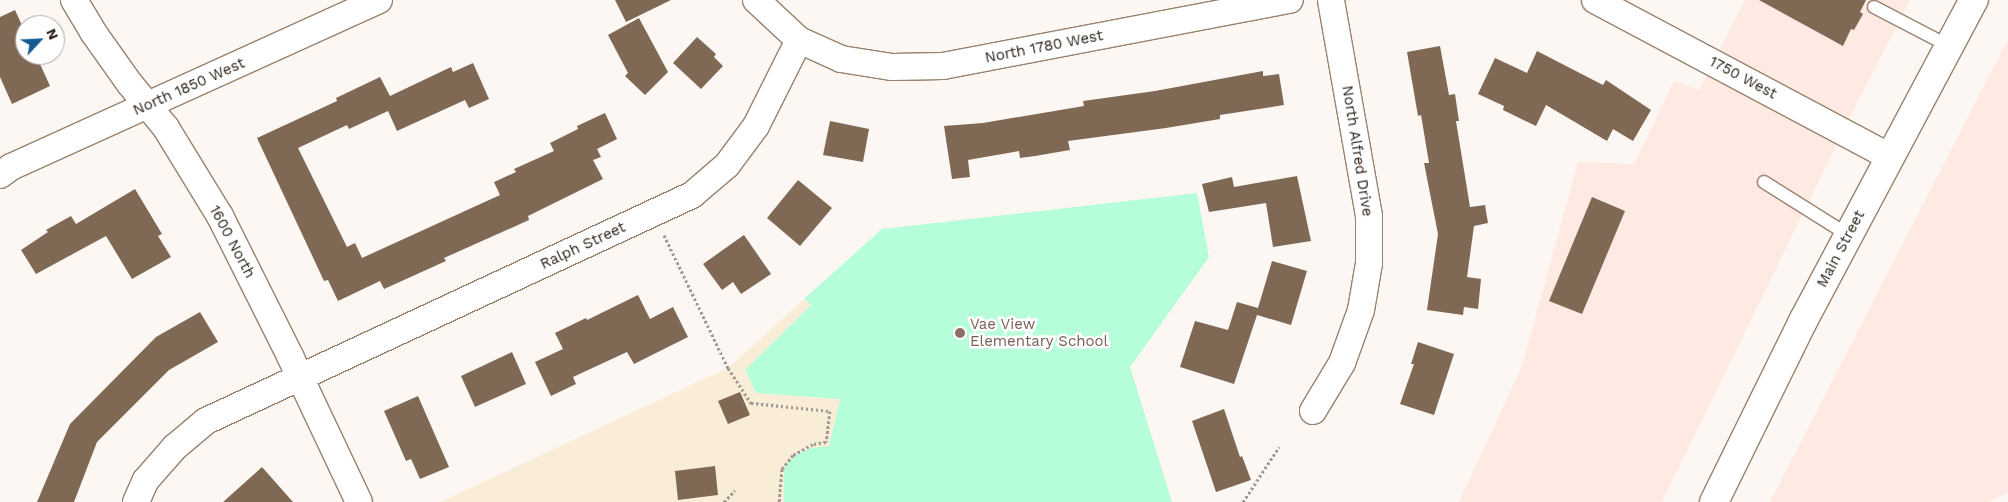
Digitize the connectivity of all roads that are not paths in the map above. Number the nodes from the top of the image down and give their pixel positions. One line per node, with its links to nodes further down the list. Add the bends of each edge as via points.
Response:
1 (74, 0): 11 (street, 1600 North, via 93,32)
2 (379, 0): 11 (street, North 1850 West)
3 (756, 0): 9 (street, North 1780 West)
4 (1290, 0): 9 (street, North 1780 West, via 943,66 892,67 841,59)
5 (1331, 0): 17 (street, North Alfred Drive, via 1369,216 1369,263 1361,310 1342,363)
6 (1595, 0): 12 (street, 1750 West)
7 (1974, 0): 10 (main road, Main Street)
8 (1874, 7): 10 (lane)
9 (799, 40): 16 (street, Ralph Street, via 756,126 728,165 692,195)
10 (1949, 46): 12 (main road, Main Street)
11 (148, 105): 13 (street, North 1850 West, via 11,167); 16 (street, 1600 North, via 166,128 220,216)
12 (1890, 158): 15 (main road, Main Street)
13 (0, 175)
14 (1764, 182): 15 (lane)
15 (1848, 235): 20 (main road, Main Street)
16 (301, 378): 18 (street, Ralph Street, via 206,421 175,447 146,480); 19 (street, 1600 North)
17 (1313, 411)
18 (136, 502)
19 (358, 502)
20 (1714, 502)

